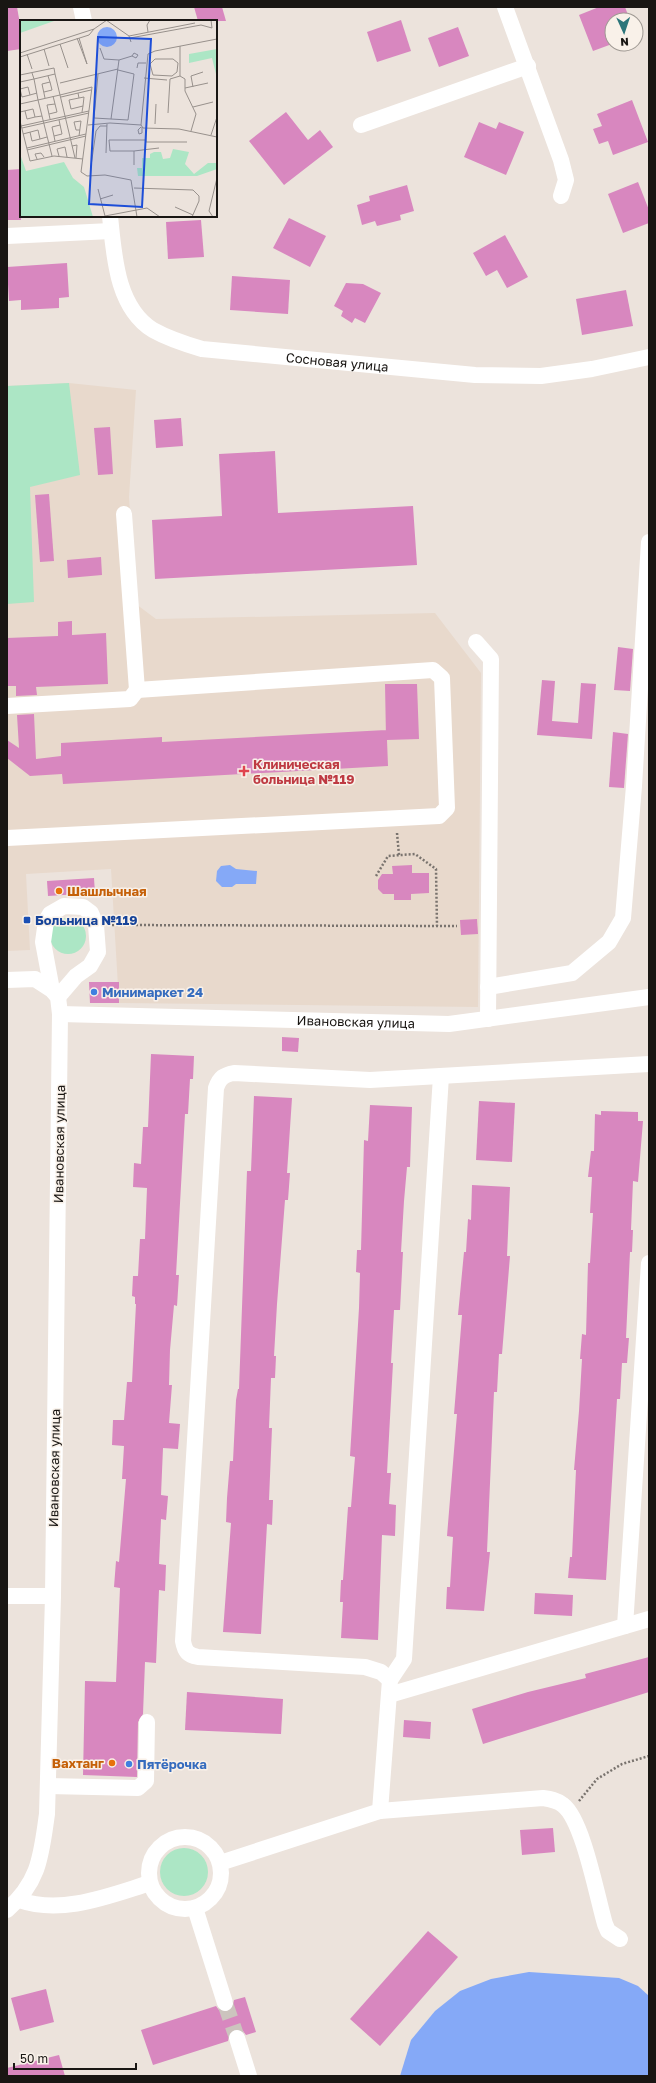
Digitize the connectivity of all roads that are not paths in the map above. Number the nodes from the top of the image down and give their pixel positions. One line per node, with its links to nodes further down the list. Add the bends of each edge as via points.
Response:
1 (81, 7): 3 (street)
2 (505, 7): 4 (street)
3 (84, 20)
4 (528, 66): 5 (street); 6 (street, via 562,160 566,180)
5 (360, 125)
6 (561, 196)
7 (110, 223): 8 (street); 9 (street, Сосновая улица, via 116,270 125,296 136,314 152,329 175,341 202,349 475,375 541,376)
8 (7, 236)
9 (649, 357)
10 (124, 514): 13 (street)
11 (649, 542): 17 (street, via 623,918 609,942 572,973)
12 (476, 642): 17 (street, via 491,660)
13 (137, 690): 14 (street, via 130,699); 15 (street, via 433,670 442,678 447,808 439,816)
14 (7, 706)
15 (7, 838)
16 (7, 980): 18 (street, via 35,979)
17 (488, 987): 21 (street)
18 (55, 994): 18 (street, Ивановская улица, via 43,942 46,921 50,914 64,906 84,907 91,913 96,925 98,952 90,966); 20 (street, Ивановская улица)
19 (649, 997): 21 (street, Ивановская улица)
20 (60, 1014): 21 (street, Ивановская улица, via 424,1024); 26 (street, Ивановская улица)
21 (488, 1019)
22 (649, 1064): 23 (street)
23 (441, 1076): 29 (street, via 404,1659); 29 (street, via 370,1080 234,1073 224,1076 216,1088 184,1650 189,1655 198,1657 365,1667 381,1672)
24 (649, 1264): 28 (street)
25 (7, 1596): 26 (street)
26 (53, 1596): 31 (street, Ивановская улица)
27 (649, 1619): 28 (street)
28 (625, 1626): 29 (street)
29 (389, 1688): 32 (street)
30 (147, 1722): 31 (street, via 146,1781 138,1788)
31 (48, 1786): 35 (street, Ивановская улица, via 47,1814 39,1864 35,1876)
32 (380, 1811): 33 (street); 37 (street, via 543,1798 559,1802 577,1823 605,1924 608,1931)
33 (220, 1863): 34 (street, via 203,1841 189,1837 175,1838 153,1855 150,1864); 36 (street, via 222,1872 217,1891 204,1904)
34 (150, 1883): 35 (street, via 95,1900 70,1904); 36 (street, via 154,1892 167,1905)
35 (13, 1905)
36 (195, 1908): 38 (street)
37 (620, 1939)
38 (225, 2003)
39 (236, 2038): 40 (street)
40 (249, 2076)

